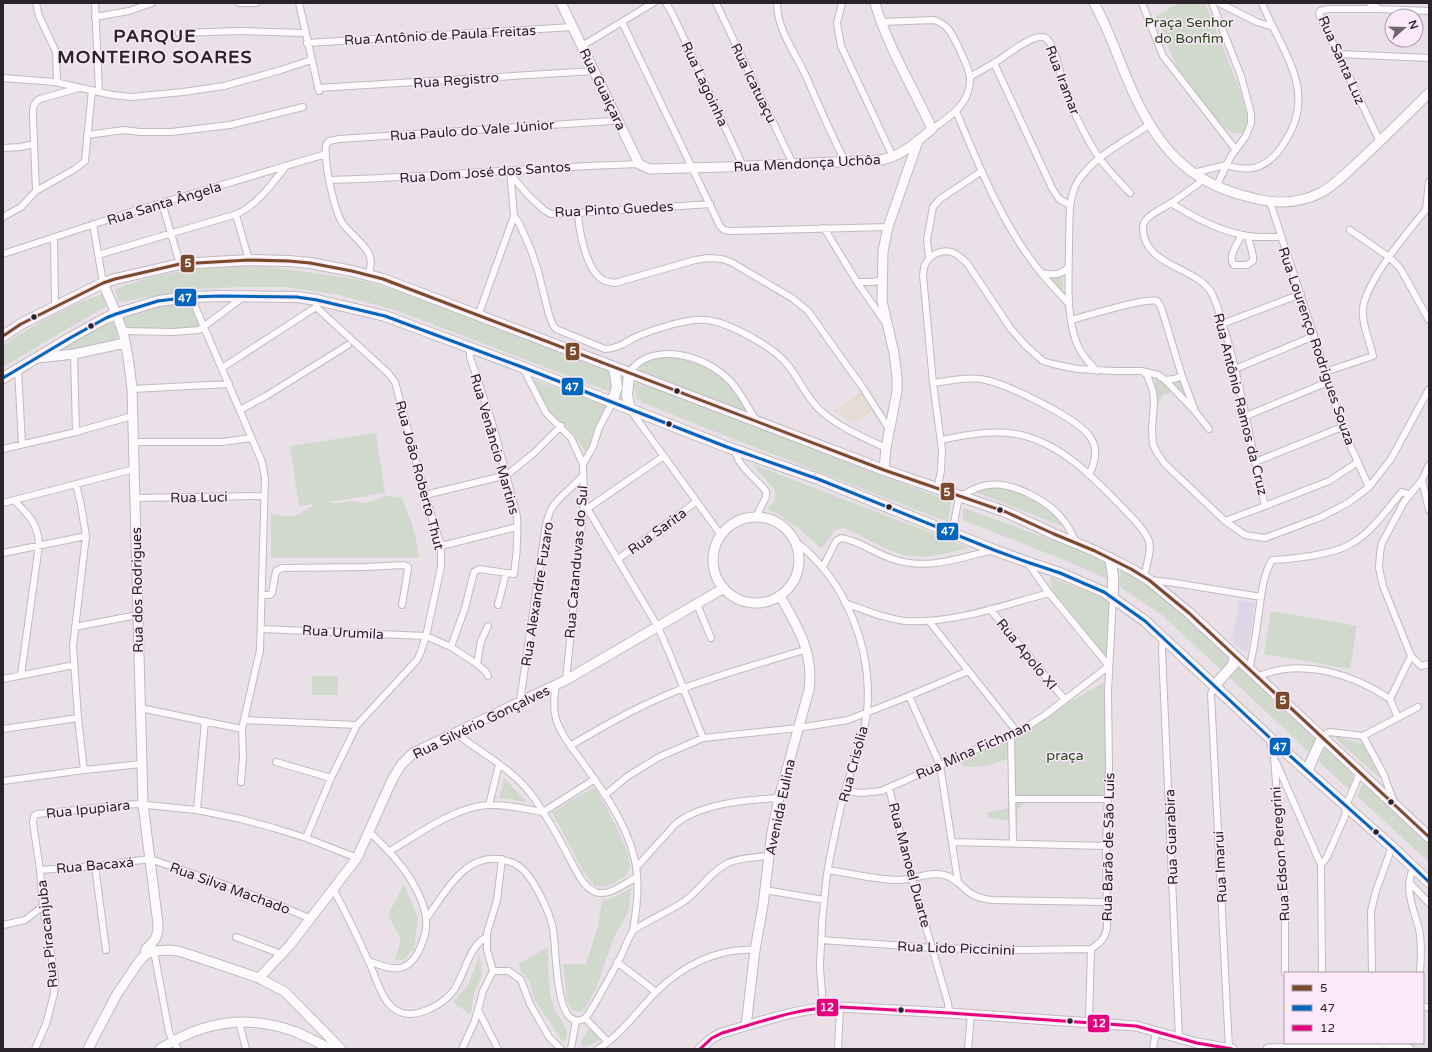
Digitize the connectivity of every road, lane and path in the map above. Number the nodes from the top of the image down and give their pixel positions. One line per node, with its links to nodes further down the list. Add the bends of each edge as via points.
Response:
1 (36, 3): 38 (street, via 56,52)
2 (95, 3): 22 (street)
3 (152, 3): 22 (street, via 129,11)
4 (239, 3): 5 (street)
5 (256, 3)
6 (299, 3): 28 (street)
7 (562, 3): 25 (street, Rua Guaiçara)
8 (653, 3): 23 (street)
9 (666, 3): 62 (street, Rua Lagoinha)
10 (716, 3): 59 (street, Rua Icatuaçu)
11 (777, 3): 57 (street, via 780,26)
12 (842, 3): 55 (street, via 837,23 841,46)
13 (876, 3): 24 (street)
14 (1094, 3): 46 (street, via 1130,89)
15 (1142, 3): 53 (street, via 1163,56)
16 (1212, 3): 53 (street, via 1241,76 1252,113 1246,136)
17 (1219, 3): 26 (street)
18 (1262, 3): 26 (street)
19 (1370, 3): 20 (street)
20 (1379, 9): 21 (street); 31 (street, Rua Santa Luz, via 1320,11 1320,17)
21 (1429, 11)
22 (95, 17): 41 (street)
23 (622, 22): 30 (street); 63 (street)
24 (881, 22): 36 (street, via 934,20 947,26); 47 (street)
25 (573, 27): 29 (street, Rua Antônio de Paula Freitas); 30 (street, Rua Guaiçara)
26 (1273, 27): 60 (street, via 1289,60 1299,93 1298,110 1293,126 1280,150 1264,164 1245,170)
27 (179, 33): 28 (street)
28 (305, 33): 29 (street)
29 (307, 43): 33 (street)
30 (582, 46): 35 (street, Rua Guaiçara)
31 (1339, 54): 32 (street); 50 (street, Rua Santa Luz)
32 (1429, 58)
33 (311, 60): 35 (street, Rua Registro, via 319,90); 41 (street, via 224,86 131,97)
34 (994, 63): 36 (street, Rua Iramar); 56 (street, Rua Iramar, via 1026,42 1038,37 1049,40 1075,113); 77 (street, via 1052,188 1059,199)
35 (594, 71): 45 (street, Rua Guaiçara)
36 (970, 77): 44 (street, Rua Mendonça Uchôa, via 969,91)
37 (3, 78): 38 (street)
38 (57, 82): 39 (street)
39 (80, 87): 40 (street); 51 (street, via 35,102)
40 (92, 90): 41 (street); 48 (street)
41 (99, 92)
42 (1429, 93): 50 (street)
43 (303, 107): 48 (street, via 224,126 171,132 113,130)
44 (956, 111): 47 (street, Rua Mendonça Uchôa); 65 (street)
45 (618, 119): 54 (street, Rua Paulo do Vale Júnior, via 339,139 327,143); 58 (street, Rua Guaiçara)
46 (1150, 124): 56 (street); 66 (street, via 1164,147)
47 (932, 129): 49 (street, Rua Mendonça Uchôa)
48 (87, 135): 71 (street, via 85,161)
49 (918, 141): 55 (street, Rua Mendonça Uchôa); 84 (street)
50 (1380, 142): 73 (street, via 1334,184 1320,193 1293,202)
51 (34, 144): 52 (street); 71 (street)
52 (3, 148)
53 (1236, 150): 60 (street)
54 (326, 154): 61 (street, Rua Santa Ângela); 67 (street)
55 (893, 157): 57 (street, Rua Mendonça Uchôa)
56 (1100, 158): 72 (street, Rua Iramar); 77 (street, via 1077,182)
57 (845, 161): 59 (street, Rua Mendonça Uchôa)
58 (639, 164): 63 (street, Rua Mendonça Uchôa, via 650,169); 64 (street, Rua Dom José dos Santos)
59 (793, 164): 62 (street, Rua Mendonça Uchôa)
60 (1226, 165): 66 (street); 70 (street)
61 (286, 166): 74 (street, Rua Santa Ângela); 80 (street, via 252,206)
62 (743, 166): 63 (street, Rua Mendonça Uchôa)
63 (693, 168): 76 (street)
64 (511, 172): 67 (street, Rua Dom José dos Santos); 79 (street, Rua Pinto Guedes, via 528,195 548,213); 81 (street)
65 (982, 172): 94 (street, via 940,199 933,207 927,240); 98 (street, via 1003,215)
66 (1194, 173): 68 (street)
67 (330, 180): 99 (street, via 342,222 370,256)
68 (1203, 180): 70 (street); 75 (street, Rua Antônio Ramos da Cruz)
69 (1429, 182): 78 (street)
70 (1216, 187): 73 (street)
71 (36, 191): 82 (street, via 20,207)
72 (1130, 193)
73 (1270, 202): 90 (street, Rua Lourenço Rodrigues Souza)
74 (162, 203): 83 (street, Rua Santa Ângela); 87 (street)
75 (1171, 203): 88 (street, via 1196,218); 114 (street, Rua Antônio Ramos da Cruz, via 1146,219 1143,226 1148,246 1154,254 1209,288)
76 (710, 204): 79 (street, Rua Pinto Guedes); 85 (street, via 724,230)
77 (1070, 205): 97 (street)
78 (1428, 207): 93 (street)
79 (578, 213): 152 (street, via 578,228 586,255 602,280 615,283 695,260 722,259 792,298 808,311 822,329)
80 (236, 215): 87 (street); 95 (street)
81 (514, 216): 110 (street); 159 (street, via 538,271 549,315 556,329 605,349 613,349 653,330 683,322 705,320 723,324 761,343 778,355 788,364 805,392 828,417 844,428)
82 (3, 218)
83 (93, 224): 89 (street, Rua Santa Ângela); 92 (street, Rua dos Rodrigues)
84 (888, 227): 85 (street); 100 (street, via 883,250)
85 (824, 228): 101 (street)
86 (1350, 230): 93 (street)
87 (171, 234): 92 (street); 96 (street)
88 (1245, 235): 88 (street, via 1231,257 1234,265 1247,265 1253,261 1254,257); 90 (street)
89 (54, 237): 91 (street, Rua Santa Ângela); 108 (street)
90 (1281, 237): 103 (street, Rua Lourenço Rodrigues Souza)
91 (3, 254)
92 (98, 255): 102 (street, Rua dos Rodrigues)
93 (1389, 257): 112 (street, via 1400,268); 133 (street, via 1370,289 1363,309 1373,356)
94 (929, 258): 131 (street, via 943,251 960,256 1011,329 1043,361); 139 (street, via 924,265 924,286)
95 (249, 260): 96 (main road); 99 (main road, via 310,263)
96 (180, 264): 102 (main road)
97 (1068, 268): 98 (street, via 1062,274); 107 (street)
98 (1041, 273): 107 (street)
99 (368, 275): 110 (main road, via 406,287)
100 (882, 280): 101 (street); 115 (street, via 882,301)
101 (857, 282): 115 (street)
102 (103, 283): 108 (main road); 109 (street, Rua dos Rodrigues)
103 (1301, 294): 114 (street); 120 (street, Rua Lourenço Rodrigues Souza)
104 (246, 295): 105 (main road); 106 (main road, via 297,297); 116 (street)
105 (191, 297): 109 (main road, via 158,301); 116 (street)
106 (317, 303): 123 (main road, via 385,316); 127 (street); 176 (street, Rua João Roberto Thut, via 393,378)
107 (1069, 304): 111 (street)
108 (55, 306): 113 (main road)
109 (116, 314): 118 (street, Rua dos Rodrigues); 125 (main road)
110 (478, 316): 128 (main road)
111 (1071, 320): 131 (street, via 1080,352); 135 (street, via 1151,300 1157,301)
112 (1429, 320)
113 (21, 324): 117 (street); 119 (main road)
114 (1222, 324): 130 (street, Rua Antônio Ramos da Cruz)
115 (887, 325): 152 (street, via 897,377 897,391)
116 (204, 327): 118 (street, via 199,330 173,332); 127 (street)
117 (3, 330)
118 (122, 331): 121 (street, Rua dos Rodrigues)
119 (3, 336)
120 (1314, 336): 130 (street); 133 (street, Rua Lourenço Rodrigues Souza)
121 (126, 343): 124 (street); 141 (street, Rua dos Rodrigues)
122 (348, 345): 145 (street)
123 (470, 348): 126 (main road); 169 (street, Rua Venâncio Martins, via 470,357)
124 (74, 354): 125 (street); 154 (street)
125 (36, 358): 129 (main road)
126 (522, 367): 143 (main road); 150 (street, via 546,413)
127 (222, 368): 140 (street)
128 (614, 368): 134 (main road); 143 (main road, via 617,387)
129 (18, 369): 136 (main road); 158 (street)
130 (1235, 369): 148 (street, Rua Antônio Ramos da Cruz)
131 (1097, 371): 132 (street)
132 (1142, 371): 137 (street, via 1158,375); 188 (street, via 1147,375 1153,391 1152,430 1157,453 1165,464)
133 (1325, 372): 138 (street, Rua Lourenço Rodrigues Souza)
134 (629, 374): 144 (main road, via 627,395); 149 (main road); 149 (street, via 634,366 642,361 662,354 696,359 730,381)
135 (1182, 376): 137 (street); 146 (street)
136 (3, 378)
137 (1165, 380): 146 (street)
138 (1328, 382): 148 (street); 151 (street, Rua Lourenço Rodrigues Souza)
139 (933, 383): 156 (street); 170 (street, via 984,379 1063,415 1091,438 1096,454)
140 (228, 384): 141 (street); 145 (street)
141 (132, 389): 147 (street, Rua dos Rodrigues)
142 (1429, 389): 174 (street, via 1391,459)
143 (612, 403): 144 (main road); 165 (street)
144 (630, 409): 161 (main road); 162 (street)
145 (240, 410): 155 (street)
146 (1194, 410): 153 (street)
147 (132, 416): 154 (street); 157 (street, Rua dos Rodrigues)
148 (1246, 416): 163 (street, Rua Antônio Ramos da Cruz)
149 (757, 422): 168 (main road)
150 (561, 426): 165 (street, via 575,445); 169 (street, via 534,453)
151 (1342, 427): 163 (street); 164 (street, Rua Lourenço Rodrigues Souza)
152 (889, 429): 159 (street)
153 (1209, 429)
154 (76, 432): 158 (street)
155 (251, 438): 157 (street, via 222,442); 178 (street, via 262,462)
156 (941, 440): 170 (street, via 983,433 1016,434 1048,446); 175 (street, via 941,471)
157 (133, 442): 167 (street, Rua dos Rodrigues)
158 (22, 444): 160 (street)
159 (886, 448): 168 (street)
160 (3, 449)
161 (735, 450): 187 (street, via 741,464 766,491 766,497); 190 (main road)
162 (664, 456): 182 (street); 184 (street)
163 (1255, 462): 185 (street, Rua Antônio Ramos da Cruz)
164 (1358, 462): 174 (street, Rua Lourenço Rodrigues Souza); 185 (street, via 1329,481)
165 (583, 464): 171 (street, Rua Catanduvas do Sul)
166 (1429, 465): 172 (street)
167 (134, 469): 173 (street); 180 (street, Rua dos Rodrigues)
168 (884, 470): 175 (main road)
169 (507, 474): 176 (street); 189 (street, Rua Venâncio Martins)
170 (1089, 474): 204 (street, via 1145,533 1150,549)
171 (583, 475): 184 (street, Rua Catanduvas do Sul); 246 (street, Rua Alexandre Fuzaro, via 557,501 546,524)
172 (1422, 480): 177 (street); 186 (street)
173 (76, 484): 181 (street); 192 (street)
174 (1369, 488): 188 (street, via 1321,517 1265,538 1245,534)
175 (937, 489): 179 (main road)
176 (425, 494): 196 (street, Rua João Roberto Thut)
177 (1410, 495): 210 (street, via 1402,492 1375,524 1348,546 1272,560); 228 (street, via 1382,543 1379,568 1383,586)
178 (264, 496): 180 (street, Rua Luci); 207 (street)
179 (959, 497): 190 (street); 194 (main road, via 1006,512); 194 (street, via 988,485 1022,490 1039,499 1063,519)
180 (134, 498): 216 (street, Rua dos Rodrigues)
181 (14, 500): 183 (street); 195 (street, via 35,524)
182 (696, 502): 191 (street); 200 (street, Rua Sarita)
183 (3, 503)
184 (586, 506): 200 (street); 239 (street, Rua Catanduvas do Sul)
185 (1265, 506): 188 (street, Rua Antônio Ramos da Cruz)
186 (1429, 510)
187 (756, 517): 191 (street, via 742,519 730,525); 193 (street, via 768,518 779,523)
188 (1225, 521)
189 (518, 527): 196 (street); 203 (street, Rua Venâncio Martins, via 514,574)
190 (952, 533): 197 (main road)
191 (721, 535): 205 (street, via 715,548 713,562 716,576)
192 (86, 536): 195 (street); 219 (street)
193 (795, 541): 202 (street, Rua Crisólia); 208 (street, via 799,553 798,572 789,588)
194 (1077, 544): 199 (main road)
195 (39, 545): 198 (street); 236 (street)
196 (441, 546): 222 (street, Rua João Roberto Thut, via 441,566)
197 (994, 550): 201 (main road); 202 (street, via 939,563 916,564 892,559 841,538 836,541)
198 (3, 553)
199 (1110, 558): 204 (main road); 209 (main road)
200 (618, 559): 220 (street)
201 (1027, 562): 206 (street); 209 (main road, via 1060,573)
202 (823, 567): 211 (street, Rua Crisólia)
203 (506, 573): 214 (street); 225 (street, via 476,570 474,572)
204 (1147, 578): 210 (street); 229 (main road, via 1189,613)
205 (724, 588): 208 (street, via 744,602 768,602); 212 (street, Rua Silvério Gonçalves)
206 (1049, 593): 215 (street); 233 (street)
207 (262, 595): 213 (street, via 272,593 276,571 282,568 404,565 408,570); 221 (street)
208 (780, 596): 226 (street, Avenida Eulina)
209 (1113, 597): 223 (main road); 233 (street, Rua Barão de São Luís)
210 (1261, 597): 227 (street)
211 (845, 603): 217 (street, via 905,621); 249 (street, Rua Crisólia, via 861,642 868,694)
212 (697, 604): 220 (street, Rua Silvério Gonçalves); 224 (street)
213 (402, 605)
214 (498, 605)
215 (990, 609): 217 (street); 245 (street, Rua Apolo XI)
216 (137, 615): 219 (street); 248 (street, Rua dos Rodrigues)
217 (929, 621): 234 (street)
218 (488, 626): 230 (street, via 481,641)
219 (75, 627): 232 (street)
220 (658, 627): 239 (street, Rua Silvério Gonçalves); 242 (street)
221 (261, 629): 222 (street, Rua Urumila); 252 (street, via 260,650)
222 (426, 636): 225 (street); 254 (street, Rua João Roberto Thut, via 417,660)
223 (1163, 637): 241 (main road); 353 (street, Rua Guarabira)
224 (711, 638)
225 (451, 647): 230 (street)
226 (807, 649): 242 (street); 255 (street, Avenida Eulina, via 811,677)
227 (1254, 652): 229 (street, via 1247,659); 235 (street)
228 (1411, 656): 231 (street, via 1421,666); 244 (street)
229 (1238, 660): 235 (main road); 241 (main road)
230 (477, 664): 237 (street)
231 (1429, 664)
232 (74, 665): 236 (street); 250 (street)
233 (1109, 666): 245 (street, Rua Mina Fichman); 282 (street, Rua Barão de São Luís)
234 (968, 671): 243 (street); 259 (street)
235 (1253, 674): 244 (street, via 1289,669 1339,674 1362,683); 263 (main road)
236 (21, 675): 238 (street)
237 (488, 676)
238 (3, 679)
239 (566, 680): 240 (street, Rua Silvério Gonçalves)
240 (556, 685): 246 (street, Rua Silvério Gonçalves); 264 (street, via 556,718)
241 (1215, 685): 260 (main road); 375 (street, Rua Imaruí, via 1211,694)
242 (684, 688): 262 (street); 264 (street, via 610,722)
243 (909, 696): 249 (street); 269 (street)
244 (1390, 699): 251 (street)
245 (1065, 700): 259 (street, Rua Mina Fichman)
246 (520, 701): 258 (street, Rua Silvério Gonçalves)
247 (1418, 707): 251 (street)
248 (140, 708): 253 (street); 267 (street, Rua dos Rodrigues)
249 (866, 714): 255 (street, via 848,720); 278 (street, Rua Crisólia)
250 (78, 718): 256 (street); 270 (street)
251 (1398, 718): 261 (street)
252 (244, 720): 254 (street); 257 (street)
253 (205, 721): 257 (street); 287 (street)
254 (357, 725): 273 (street, Rua João Roberto Thut)
255 (798, 728): 262 (street); 280 (street, Avenida Eulina)
256 (3, 729)
257 (242, 729): 276 (street)
258 (455, 733): 268 (street); 290 (street, Rua Silvério Gonçalves, via 413,753 401,765)
259 (1014, 734): 269 (street, Rua Mina Fichman); 281 (street)
260 (1269, 736): 265 (street, Rua Edson Peregrini); 271 (main road)
261 (1363, 736): 263 (street, via 1330,732); 284 (street, via 1384,775)
262 (703, 738): 279 (street, via 659,757 628,776)
263 (1322, 738): 271 (main road); 272 (main road)
264 (570, 746): 274 (street)
265 (1274, 757): 302 (street); 335 (street, Rua Edson Peregrini, via 1285,900)
266 (276, 762): 273 (street)
267 (141, 764): 270 (street); 283 (street, Rua dos Rodrigues)
268 (500, 764): 285 (street); 288 (street, via 534,797)
269 (940, 765): 277 (street, Rua Mina Fichman); 293 (street)
270 (84, 770): 275 (street)
271 (1307, 771): 286 (main road)
272 (1360, 773): 284 (main road); 286 (street)
273 (331, 778): 292 (street, Rua João Roberto Thut)
274 (595, 780): 279 (street); 288 (street)
275 (3, 781)
276 (241, 782)
277 (889, 788): 278 (street, Rua Mina Fichman, via 861,793); 309 (street, Rua Manoel Duarte)
278 (845, 791): 307 (street, Rua Crisólia)
279 (605, 795): 304 (street, via 623,827)
280 (779, 798): 298 (street, Avenida Eulina); 304 (street, via 734,803 705,809 688,816 676,824)
281 (1012, 799): 282 (street); 294 (street)
282 (1108, 799): 295 (street, Rua Barão de São Luís)
283 (143, 804): 287 (street, Rua Ipupiara); 289 (street, Rua Ipupiara, via 40,813); 300 (street, Rua dos Rodrigues)
284 (1394, 804): 291 (main road)
285 (489, 805): 288 (street); 297 (street, via 454,814)
286 (1346, 806): 296 (main road); 302 (street, via 1345,816)
287 (197, 810): 292 (street, Rua Ipupiara, via 241,819)
288 (543, 812): 308 (street, via 588,887 607,893)
289 (34, 816): 306 (street, Rua Piracanjuba)
290 (369, 832): 297 (street); 299 (street, Rua Silvério Gonçalves)
291 (1429, 837)
292 (306, 838): 299 (street, Rua Ipupiara)
293 (952, 842): 294 (street); 310 (street)
294 (1013, 843): 295 (street)
295 (1106, 846): 316 (street, Rua Barão de São Luís)
296 (1392, 847): 305 (main road); 337 (street, via 1371,911)
297 (390, 851): 320 (street, via 416,888)
298 (769, 856): 314 (street, Avenida Eulina); 322 (street, via 729,862 703,882 681,904)
299 (357, 858): 313 (street, Rua Silvério Gonçalves)
300 (150, 859): 303 (street, Rua Bacaxá); 319 (street, Rua Silva Machado); 330 (street, Rua dos Rodrigues, via 158,931 154,942 146,949)
301 (502, 859): 320 (street, via 488,858 474,863 458,875); 324 (street, via 497,900); 347 (street, via 524,871 544,902 553,927 561,998 567,1014)
302 (1321, 865): 336 (street)
303 (95, 866): 306 (street, Rua Bacaxá); 327 (street)
304 (636, 868): 308 (street)
305 (1413, 868): 311 (street); 312 (main road)
306 (40, 870): 318 (street, Rua Piracanjuba)
307 (828, 870): 309 (street, via 888,879); 315 (street, Rua Crisólia)
308 (637, 877): 322 (street)
309 (912, 879): 310 (street, via 939,874); 326 (street, Rua Manoel Duarte)
310 (958, 882): 316 (street, via 964,889 984,899)
311 (1409, 882): 317 (street); 338 (street, via 1409,893 1420,939)
312 (1429, 882)
313 (333, 889): 319 (street, Rua Silvério Gonçalves); 332 (street)
314 (765, 890): 315 (street); 328 (street, Avenida Eulina)
315 (824, 900): 325 (street, Rua Crisólia)
316 (1106, 902): 329 (street, Rua Barão de São Luís, via 1106,936)
317 (1429, 903)
318 (43, 906): 321 (street, via 25,920); 360 (street, Rua Piracanjuba, via 55,977 54,994 46,1024)
319 (311, 919): 331 (street, Rua Silvério Gonçalves)
320 (426, 920): 332 (street, via 418,953 409,964 392,969)
321 (3, 926)
322 (633, 930): 333 (street)
323 (236, 937): 331 (street)
324 (487, 937): 332 (street, via 474,947 452,991 432,1008 419,1013 401,1013 387,1003); 334 (street, via 487,950)
325 (821, 940): 326 (street, Rua Lido Piccinini); 341 (street, Rua Crisólia)
326 (933, 948): 329 (street, Rua Lido Piccinini); 344 (street, Rua Manoel Duarte)
327 (106, 950)
328 (755, 950): 340 (street, via 727,952 700,961 672,978); 350 (street, Avenida Eulina)
329 (1091, 950): 349 (street)
330 (150, 953): 339 (street, via 178,951); 358 (street, via 169,1032); 361 (street, Rua dos Rodrigues, via 138,963 117,994)
331 (281, 954): 339 (street, Rua Silvério Gonçalves)
332 (369, 961)
333 (618, 962): 340 (street); 346 (street)
334 (493, 970): 343 (street); 368 (street, via 509,971 521,980 530,1004 549,1037)
335 (1285, 972)
336 (1322, 972)
337 (1372, 972)
338 (1420, 972)
339 (259, 978): 351 (street, via 285,992)
340 (656, 992): 355 (street)
341 (823, 1007): 342 (street); 350 (street)
342 (840, 1007): 344 (street); 372 (street)
343 (478, 1010): 366 (street); 367 (street)
344 (949, 1013): 345 (street)
345 (971, 1014): 349 (street); 373 (street)
346 (585, 1018): 347 (street); 355 (street)
347 (576, 1020): 369 (street)
348 (239, 1022): 354 (street, via 272,1025); 358 (street, via 203,1028); 363 (street)
349 (1089, 1022): 352 (street, via 1136,1026)
350 (746, 1026): 371 (street, via 712,1038)
351 (322, 1030): 354 (street, via 321,1037); 365 (street)
352 (1156, 1031): 353 (street); 374 (street)
353 (1179, 1038): 375 (street)
354 (315, 1041): 364 (street)
355 (608, 1042): 370 (street)
356 (1347, 1044): 359 (street)
357 (1389, 1044): 379 (street)
358 (175, 1045): 362 (street)
359 (1321, 1045): 378 (street)
360 (35, 1049)
361 (88, 1049)
362 (160, 1049)
363 (246, 1049)
364 (332, 1049)
365 (341, 1049)
366 (462, 1049)
367 (498, 1049)
368 (561, 1049)
369 (571, 1049)
370 (598, 1049)
371 (700, 1049)
372 (838, 1049)
373 (968, 1049)
374 (1153, 1049)
375 (1229, 1049): 376 (street)
376 (1232, 1049)
377 (1268, 1049): 378 (street)
378 (1286, 1049)
379 (1409, 1049)

